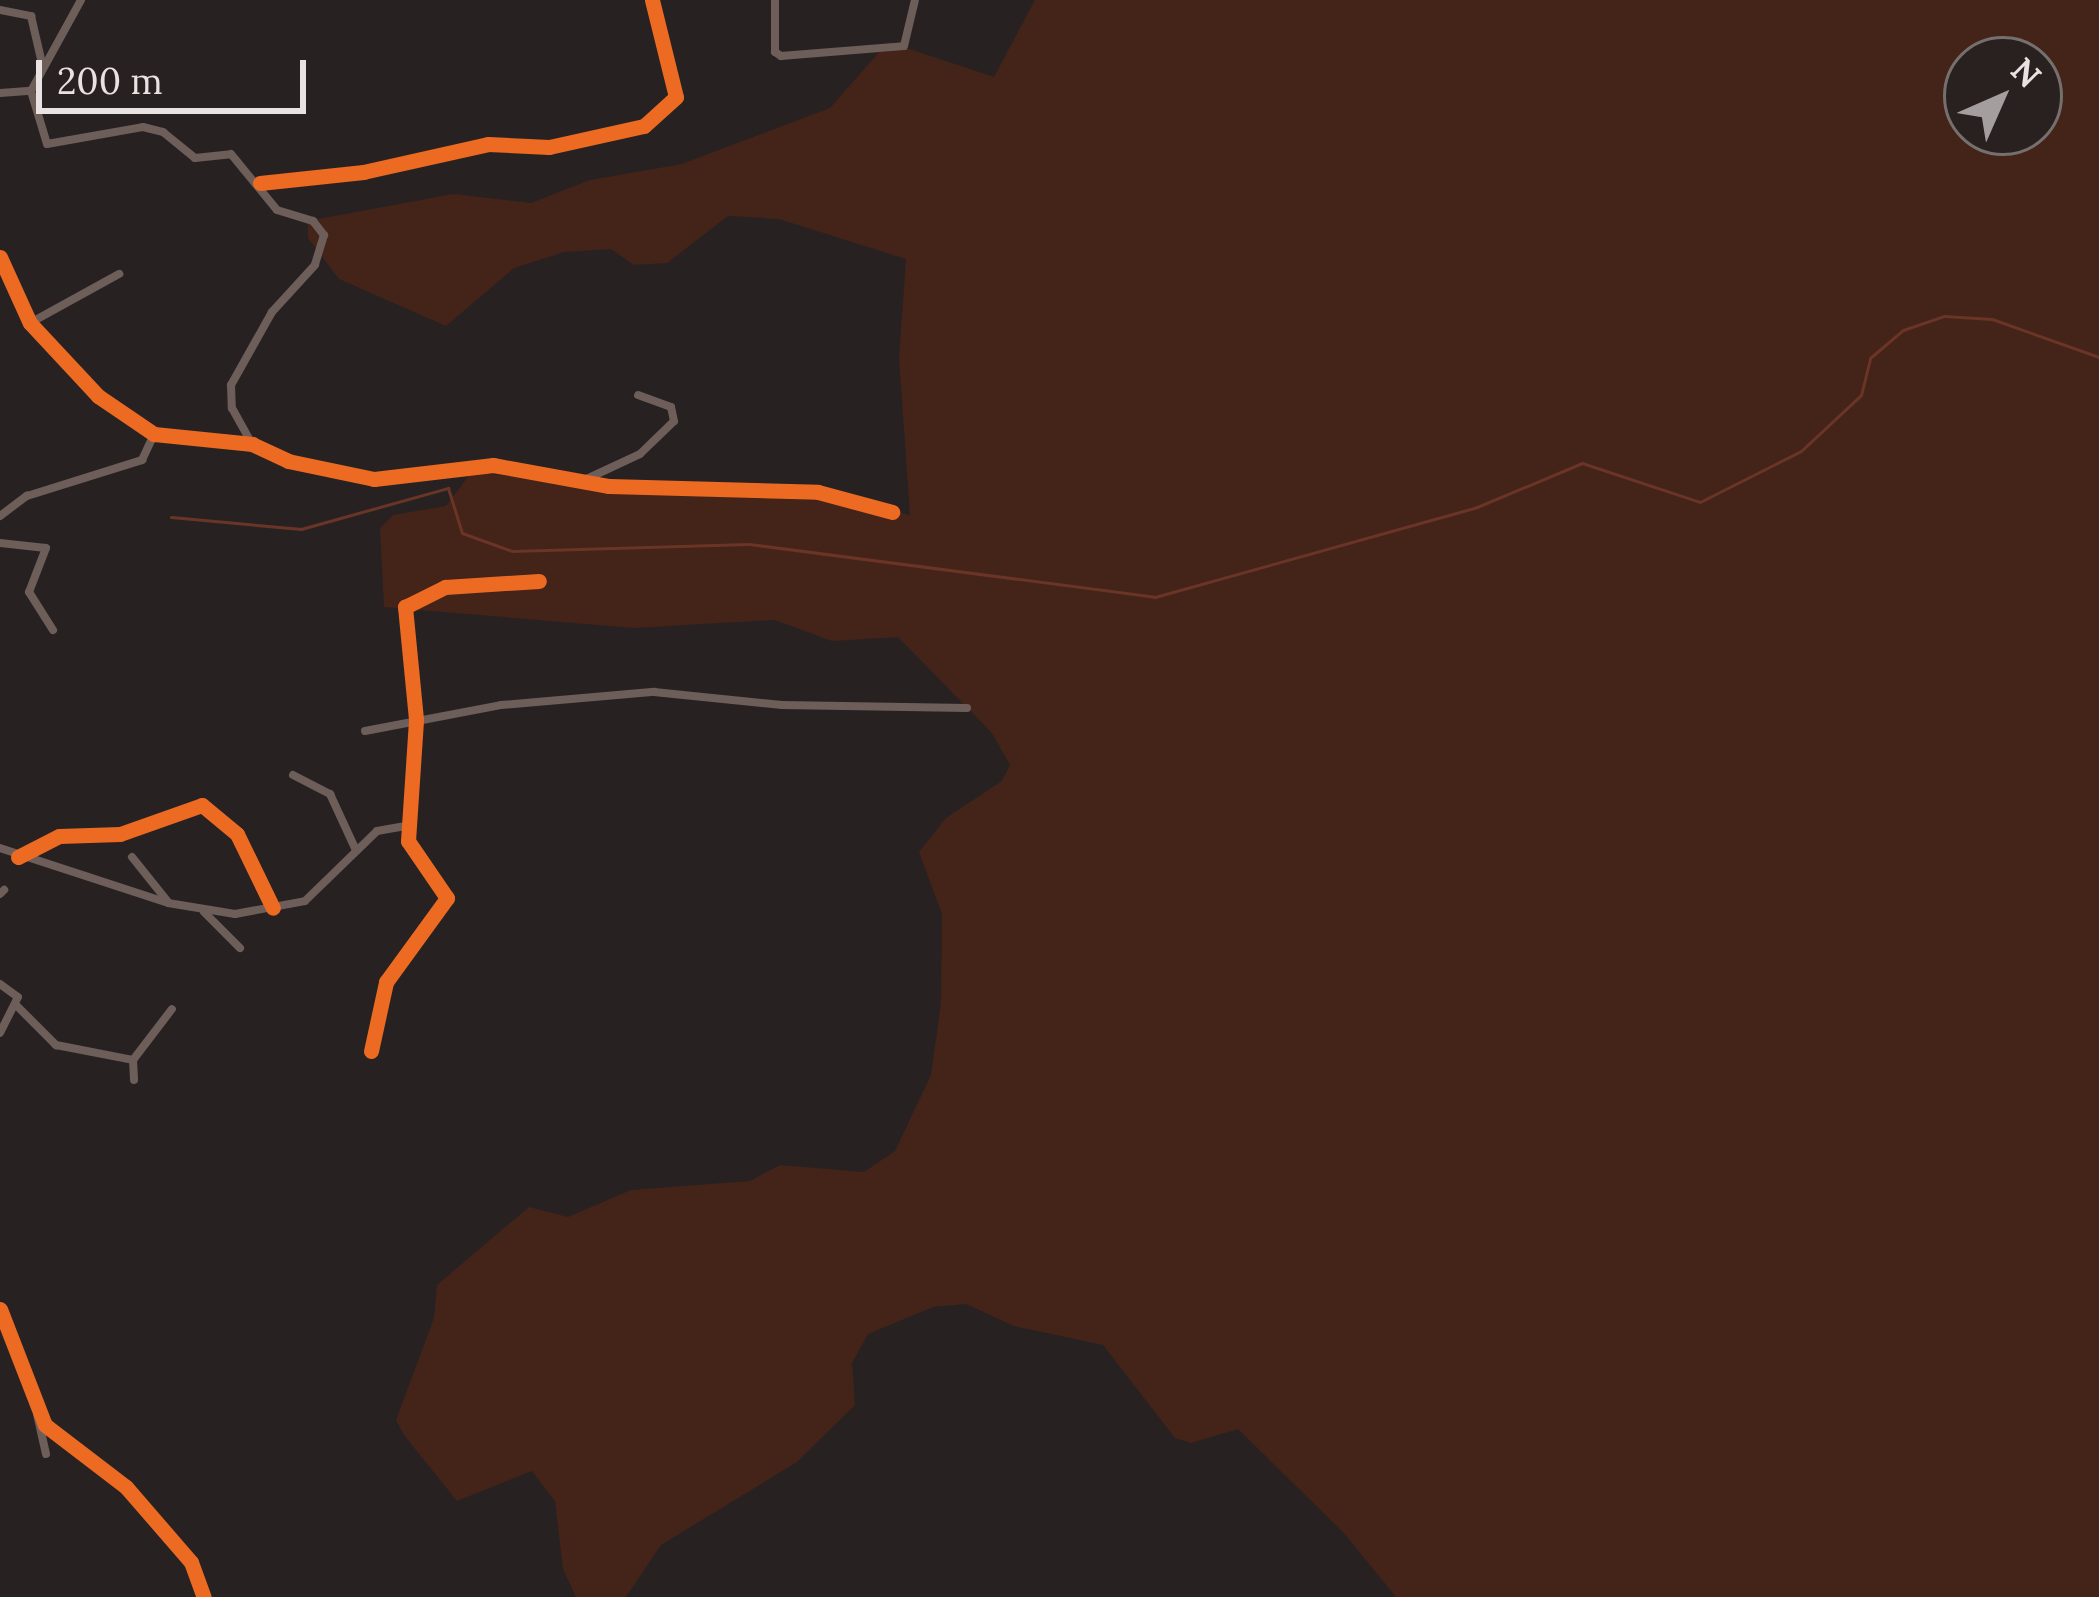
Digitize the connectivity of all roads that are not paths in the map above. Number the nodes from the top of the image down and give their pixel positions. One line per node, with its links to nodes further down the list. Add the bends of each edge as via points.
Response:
1 (80, 0): 6 (street)
2 (652, 0): 9 (street, via 676,98 644,126)
3 (775, 0): 4 (street, via 775,52 782,56 904,46)
4 (915, 0)
5 (0, 10): 6 (street, via 31,16)
6 (41, 60): 7 (street)
7 (31, 91): 8 (street); 9 (street, via 50,147 153,129 195,158 231,154)
8 (0, 92)
9 (260, 183): 15 (street, via 283,216 313,221 324,235 315,266 272,312 231,385 232,409)
10 (0, 257): 12 (street)
11 (118, 274): 12 (street)
12 (30, 323): 14 (street, via 98,396)
13 (638, 395): 16 (street, via 664,402 674,422 640,454)
14 (154, 434): 15 (street); 18 (street, via 142,460 27,496)
15 (252, 444): 16 (street, via 374,478 493,465)
16 (579, 483): 17 (street, via 818,491)
17 (892, 512)
18 (0, 516)
19 (0, 543): 21 (street, via 46,548 29,592)
20 (539, 580): 23 (street, via 463,584 410,601 404,617)
21 (52, 630)
22 (967, 708): 23 (street, via 782,705 654,692)
23 (416, 718): 24 (street); 26 (street)
24 (365, 731)
25 (293, 775): 28 (street, via 330,794)
26 (406, 826): 28 (street, via 377,831); 39 (street, via 414,855 446,886 447,898 386,982)
27 (0, 848): 29 (street)
28 (355, 848): 32 (street, via 315,895)
29 (18, 857): 31 (street); 32 (street, via 59,836 120,834 202,805 237,834)
30 (132, 857): 31 (street)
31 (168, 903): 33 (street)
32 (274, 908): 33 (street)
33 (203, 911): 34 (street)
34 (240, 948)
35 (0, 984): 36 (street, via 17,991)
36 (16, 1005): 38 (street); 40 (street, via 56,1045)
37 (172, 1009): 40 (street)
38 (0, 1033)
39 (371, 1051)
40 (133, 1060): 41 (street)
41 (134, 1079)
42 (0, 1310): 43 (street)
43 (37, 1412): 44 (street); 45 (street, via 153,1517 190,1562)
44 (46, 1454)
45 (204, 1597)

